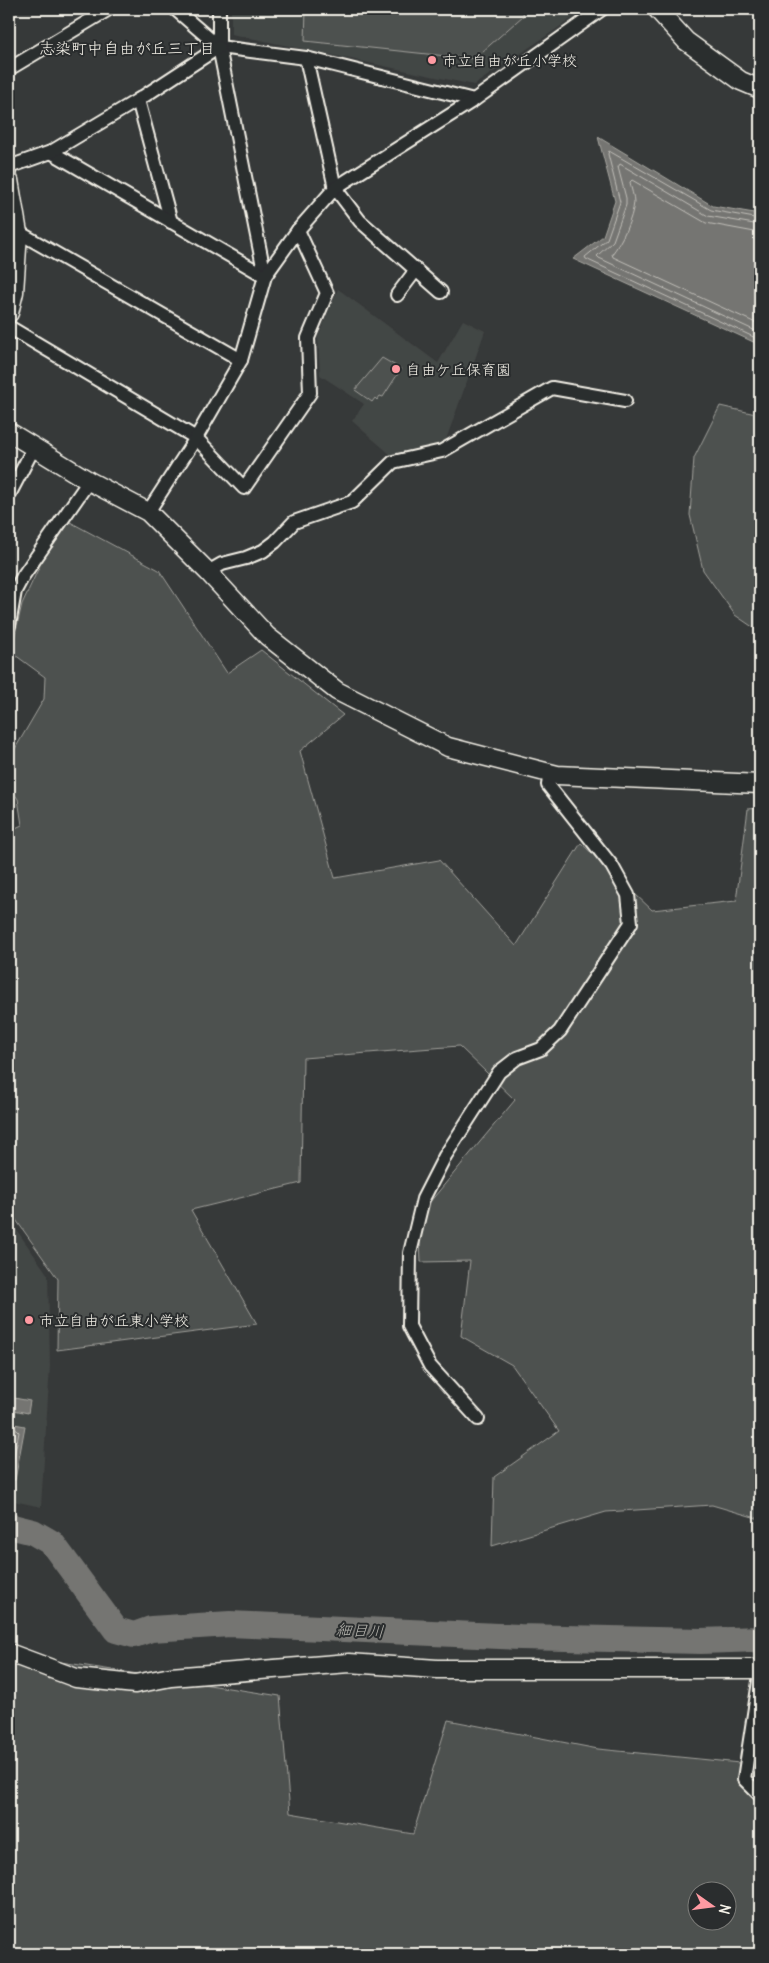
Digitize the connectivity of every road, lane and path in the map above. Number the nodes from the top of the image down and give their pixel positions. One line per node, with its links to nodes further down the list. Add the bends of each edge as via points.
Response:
1 (109, 9): 8 (street)
2 (175, 9): 6 (street)
3 (219, 9): 6 (street)
4 (602, 9): 11 (street)
5 (657, 9): 9 (street, via 686,41 741,81)
6 (219, 47): 7 (street); 10 (street); 20 (street)
7 (306, 58): 11 (street); 15 (street)
8 (9, 69)
9 (760, 88)
10 (138, 100): 12 (street); 16 (street)
11 (474, 100): 15 (street)
12 (51, 152): 13 (street); 16 (street)
13 (9, 167)
14 (9, 180): 17 (street)
15 (335, 188): 18 (street); 19 (street, via 360,220)
16 (171, 222): 20 (street)
17 (14, 230): 23 (street, via 14,292); 25 (street)
18 (298, 230): 20 (street); 28 (street, via 327,293 308,338 310,393 244,488)
19 (416, 270): 21 (street); 22 (street)
20 (265, 276): 25 (street)
21 (441, 292)
22 (397, 295)
23 (9, 313)
24 (9, 327): 28 (street)
25 (241, 360): 28 (street)
26 (625, 401): 33 (street, via 552,388 442,451 392,462 352,502 294,522 263,551)
27 (9, 432): 29 (street)
28 (196, 438): 32 (street)
29 (34, 448): 30 (street); 31 (street)
30 (89, 481): 32 (street); 34 (street)
31 (9, 495)
32 (148, 512): 33 (street)
33 (208, 572): 36 (street, via 267,636 337,691 448,748)
34 (12, 590): 35 (street)
35 (9, 625)
36 (550, 773): 37 (street); 38 (street, via 548,785 612,866 628,895 631,922 560,1031 541,1049 517,1058 499,1072 445,1156 423,1199 410,1253 408,1326 430,1366)
37 (760, 784)
38 (478, 1419)
39 (9, 1653): 40 (street, via 76,1678 135,1684 171,1677 349,1663 437,1669)
40 (760, 1670)
41 (760, 1675): 42 (street, via 744,1779)
42 (760, 1795)

